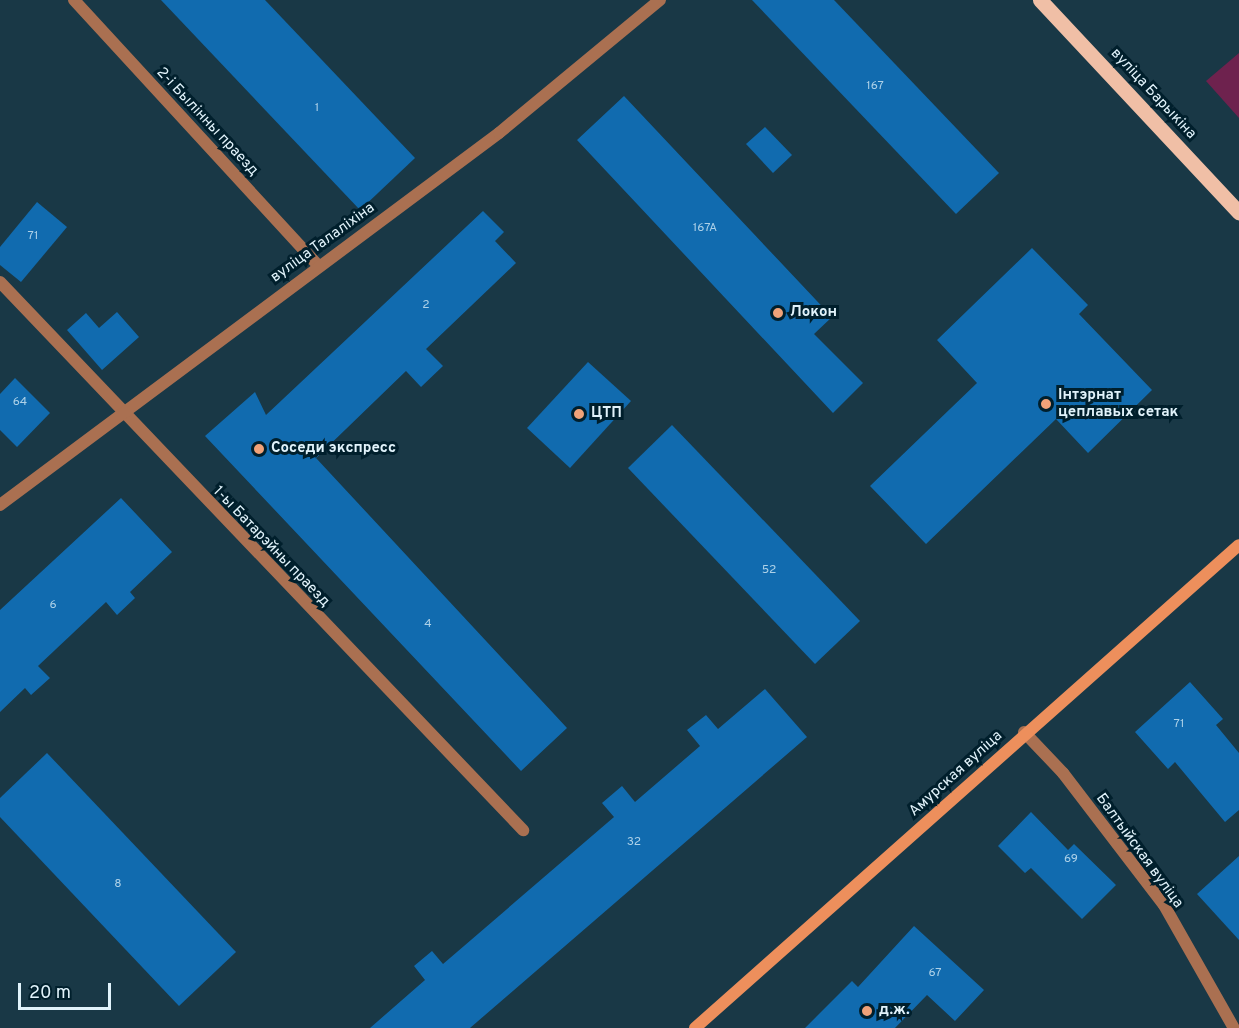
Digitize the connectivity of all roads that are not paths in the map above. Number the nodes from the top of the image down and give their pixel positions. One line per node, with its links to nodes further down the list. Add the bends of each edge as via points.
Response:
1 (74, 0): 5 (street, 2-і Былінны праезд)
2 (660, 0): 5 (street, вуліца Талаліхіна, via 499,133)
3 (1040, 0): 4 (main road, вуліца Барыкіна)
4 (1239, 213)
5 (318, 265): 7 (street, вуліца Талаліхіна)
6 (0, 282): 7 (street, 1-ы Батарэйны праезд)
7 (121, 412): 8 (street, вуліца Талаліхіна); 11 (street, 1-ы Батарэйны праезд)
8 (0, 505)
9 (1239, 545): 10 (street, Амурская вуліца)
10 (1024, 732): 12 (street, Амурская вуліца); 13 (street, Балтыйская вуліца, via 1063,773 1164,905)
11 (523, 830)
12 (695, 1028)
13 (1234, 1028)

